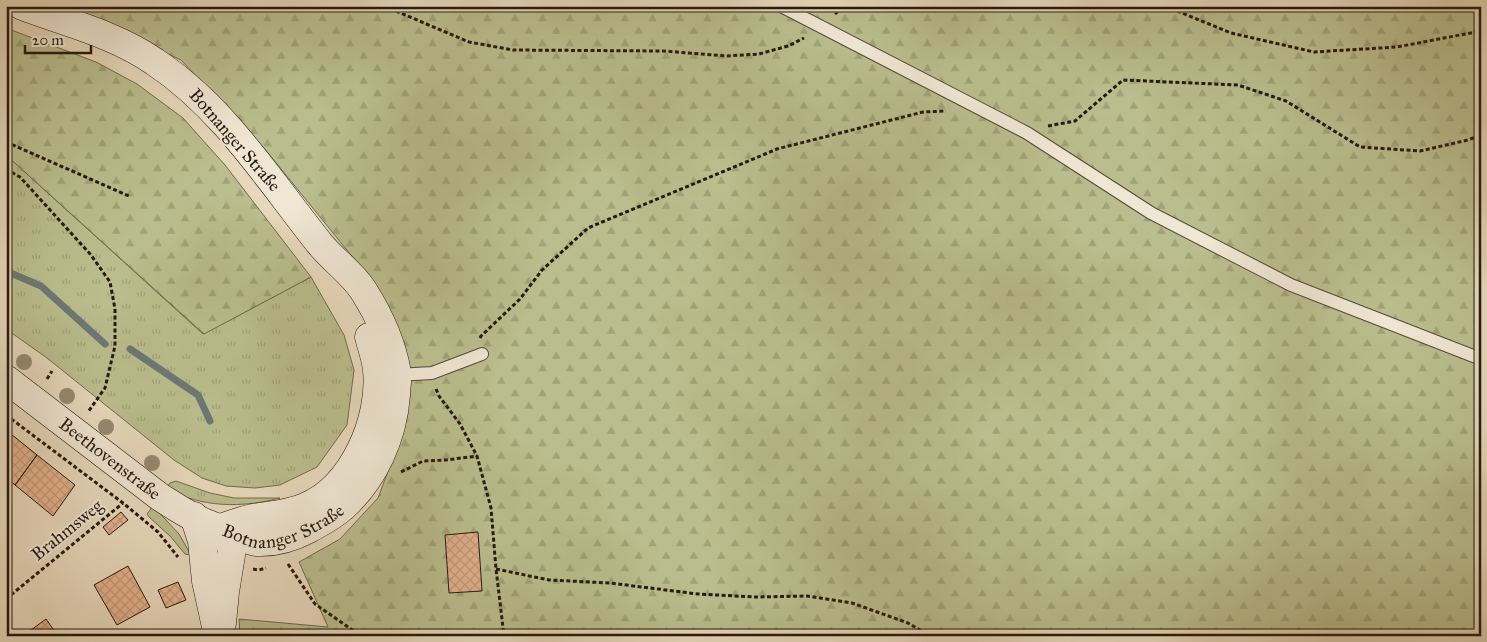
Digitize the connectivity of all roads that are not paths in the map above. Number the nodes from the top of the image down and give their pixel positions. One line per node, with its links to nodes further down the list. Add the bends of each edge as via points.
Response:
1 (22, 6): 3 (main road, Botnanger Straße, via 131,48 188,86 250,154)
2 (781, 6): 5 (lane, via 1027,133 1151,213 1282,280)
3 (322, 246): 6 (main road, Botnanger Straße, via 362,288 382,323); 9 (main road, Botnanger Straße, via 373,349 377,396 365,443 355,462 321,499 306,508 251,518)
4 (482, 354): 6 (lane, via 432,373)
5 (1481, 359)
6 (397, 375): 9 (main road, Botnanger Straße, via 395,410 380,457 359,490 342,508 322,522 284,539 266,542)
7 (6, 379): 8 (main road, Beethovenstraße, via 160,497)
8 (194, 516): 9 (main road, Beethovenstraße); 10 (main road, via 202,541 206,581)
9 (234, 539): 11 (main road, via 224,592)
10 (218, 636)
11 (222, 636)

